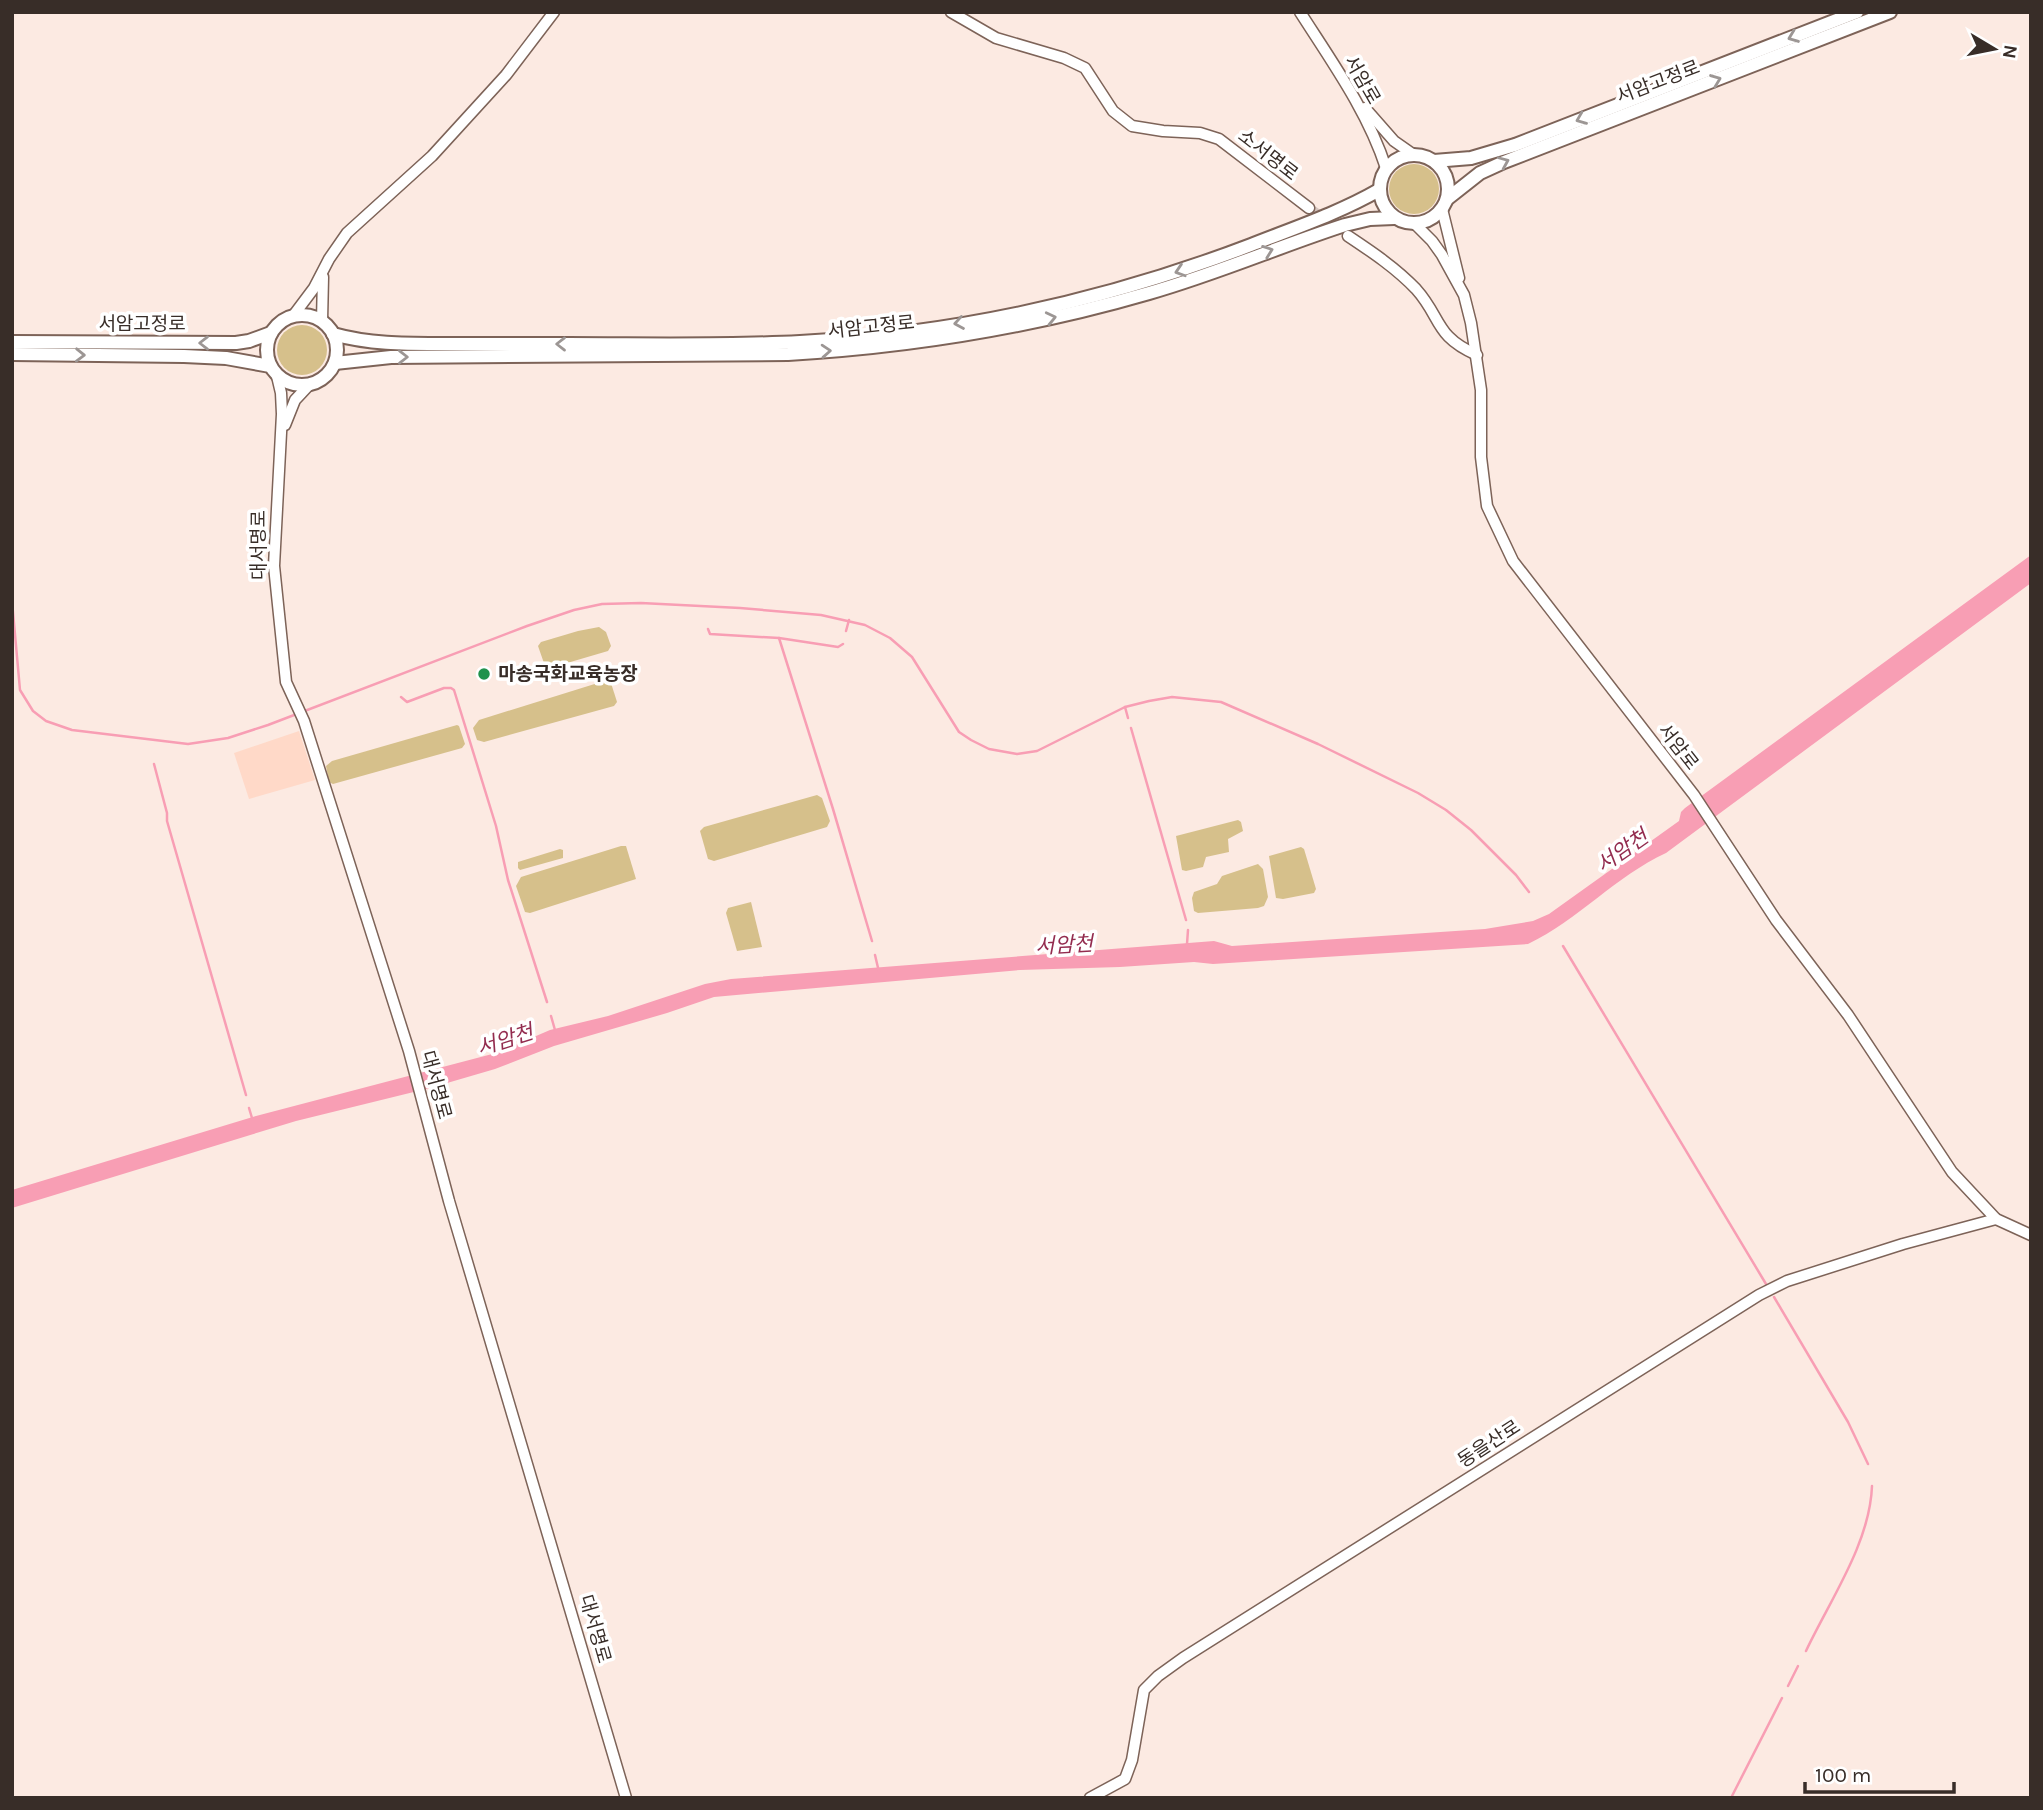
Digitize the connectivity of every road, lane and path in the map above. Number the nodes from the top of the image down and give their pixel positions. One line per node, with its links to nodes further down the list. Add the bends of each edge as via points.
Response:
1 (554, 12): 16 (street, via 481,104 415,173 348,233)
2 (951, 12): 12 (street, 소서명로, via 996,38 1084,68 1113,111 1132,126 1219,139)
3 (1300, 12): 6 (street, 서암로)
4 (1857, 12): 8 (main road, 서암고정로, one-way to 8, via 1515,145 1471,158)
5 (1890, 12): 11 (main road, 서암고정로, one-way to 5, via 1480,173 1504,162)
6 (1349, 89): 7 (street, via 1394,141); 9 (street, 서암로)
7 (1414, 155): 8 (main road); 9 (main road, via 1394,161)
8 (1434, 161): 11 (main road, via 1447,177)
9 (1386, 169): 10 (main road)
10 (1379, 190): 13 (main road, via 1381,202); 21 (main road, 서암고정로, one-way to 21, via 1294,228 1153,279 1049,306 897,332 801,342 521,345 371,343)
11 (1445, 204): 14 (main road, via 1426,222); 17 (street)
12 (1309, 208)
13 (1394, 218): 14 (main road); 25 (main road, 서암고정로, one-way to 13, via 381,357 788,354 927,340 1111,304 1345,225)
14 (1415, 224): 17 (street, 서암로, via 1442,255)
15 (1348, 236): 24 (street, via 1393,267 1418,292 1444,334)
16 (323, 273): 18 (street); 19 (street)
17 (1464, 295): 24 (street, 서암로)
18 (293, 316): 19 (main road); 20 (main road)
19 (322, 321): 21 (main road)
20 (271, 333): 22 (main road, 서암고정로, one-way to 22, via 236,343); 26 (main road, via 266,355)
21 (333, 334): 25 (main road)
22 (12, 342)
23 (12, 354): 26 (main road, 서암고정로, one-way to 26, via 226,358)
24 (1477, 355): 29 (street, 서암로, via 1483,485 1487,506 1513,561 1694,795 1952,1172)
25 (335, 363): 27 (main road, via 320,381)
26 (273, 371): 27 (main road, via 286,383); 28 (street, 대서명로, via 281,393)
27 (309, 385): 28 (street, via 295,400)
28 (281, 435): 31 (street, 대서명로, via 275,577 286,682 304,721 411,1057 449,1201)
29 (1996, 1219): 30 (street, 서암로); 32 (street, 동을산로, via 1787,1281 1759,1295 1183,1658 1144,1690 1125,1779)
30 (2031, 1235)
31 (626, 1798)
32 (1090, 1798)

